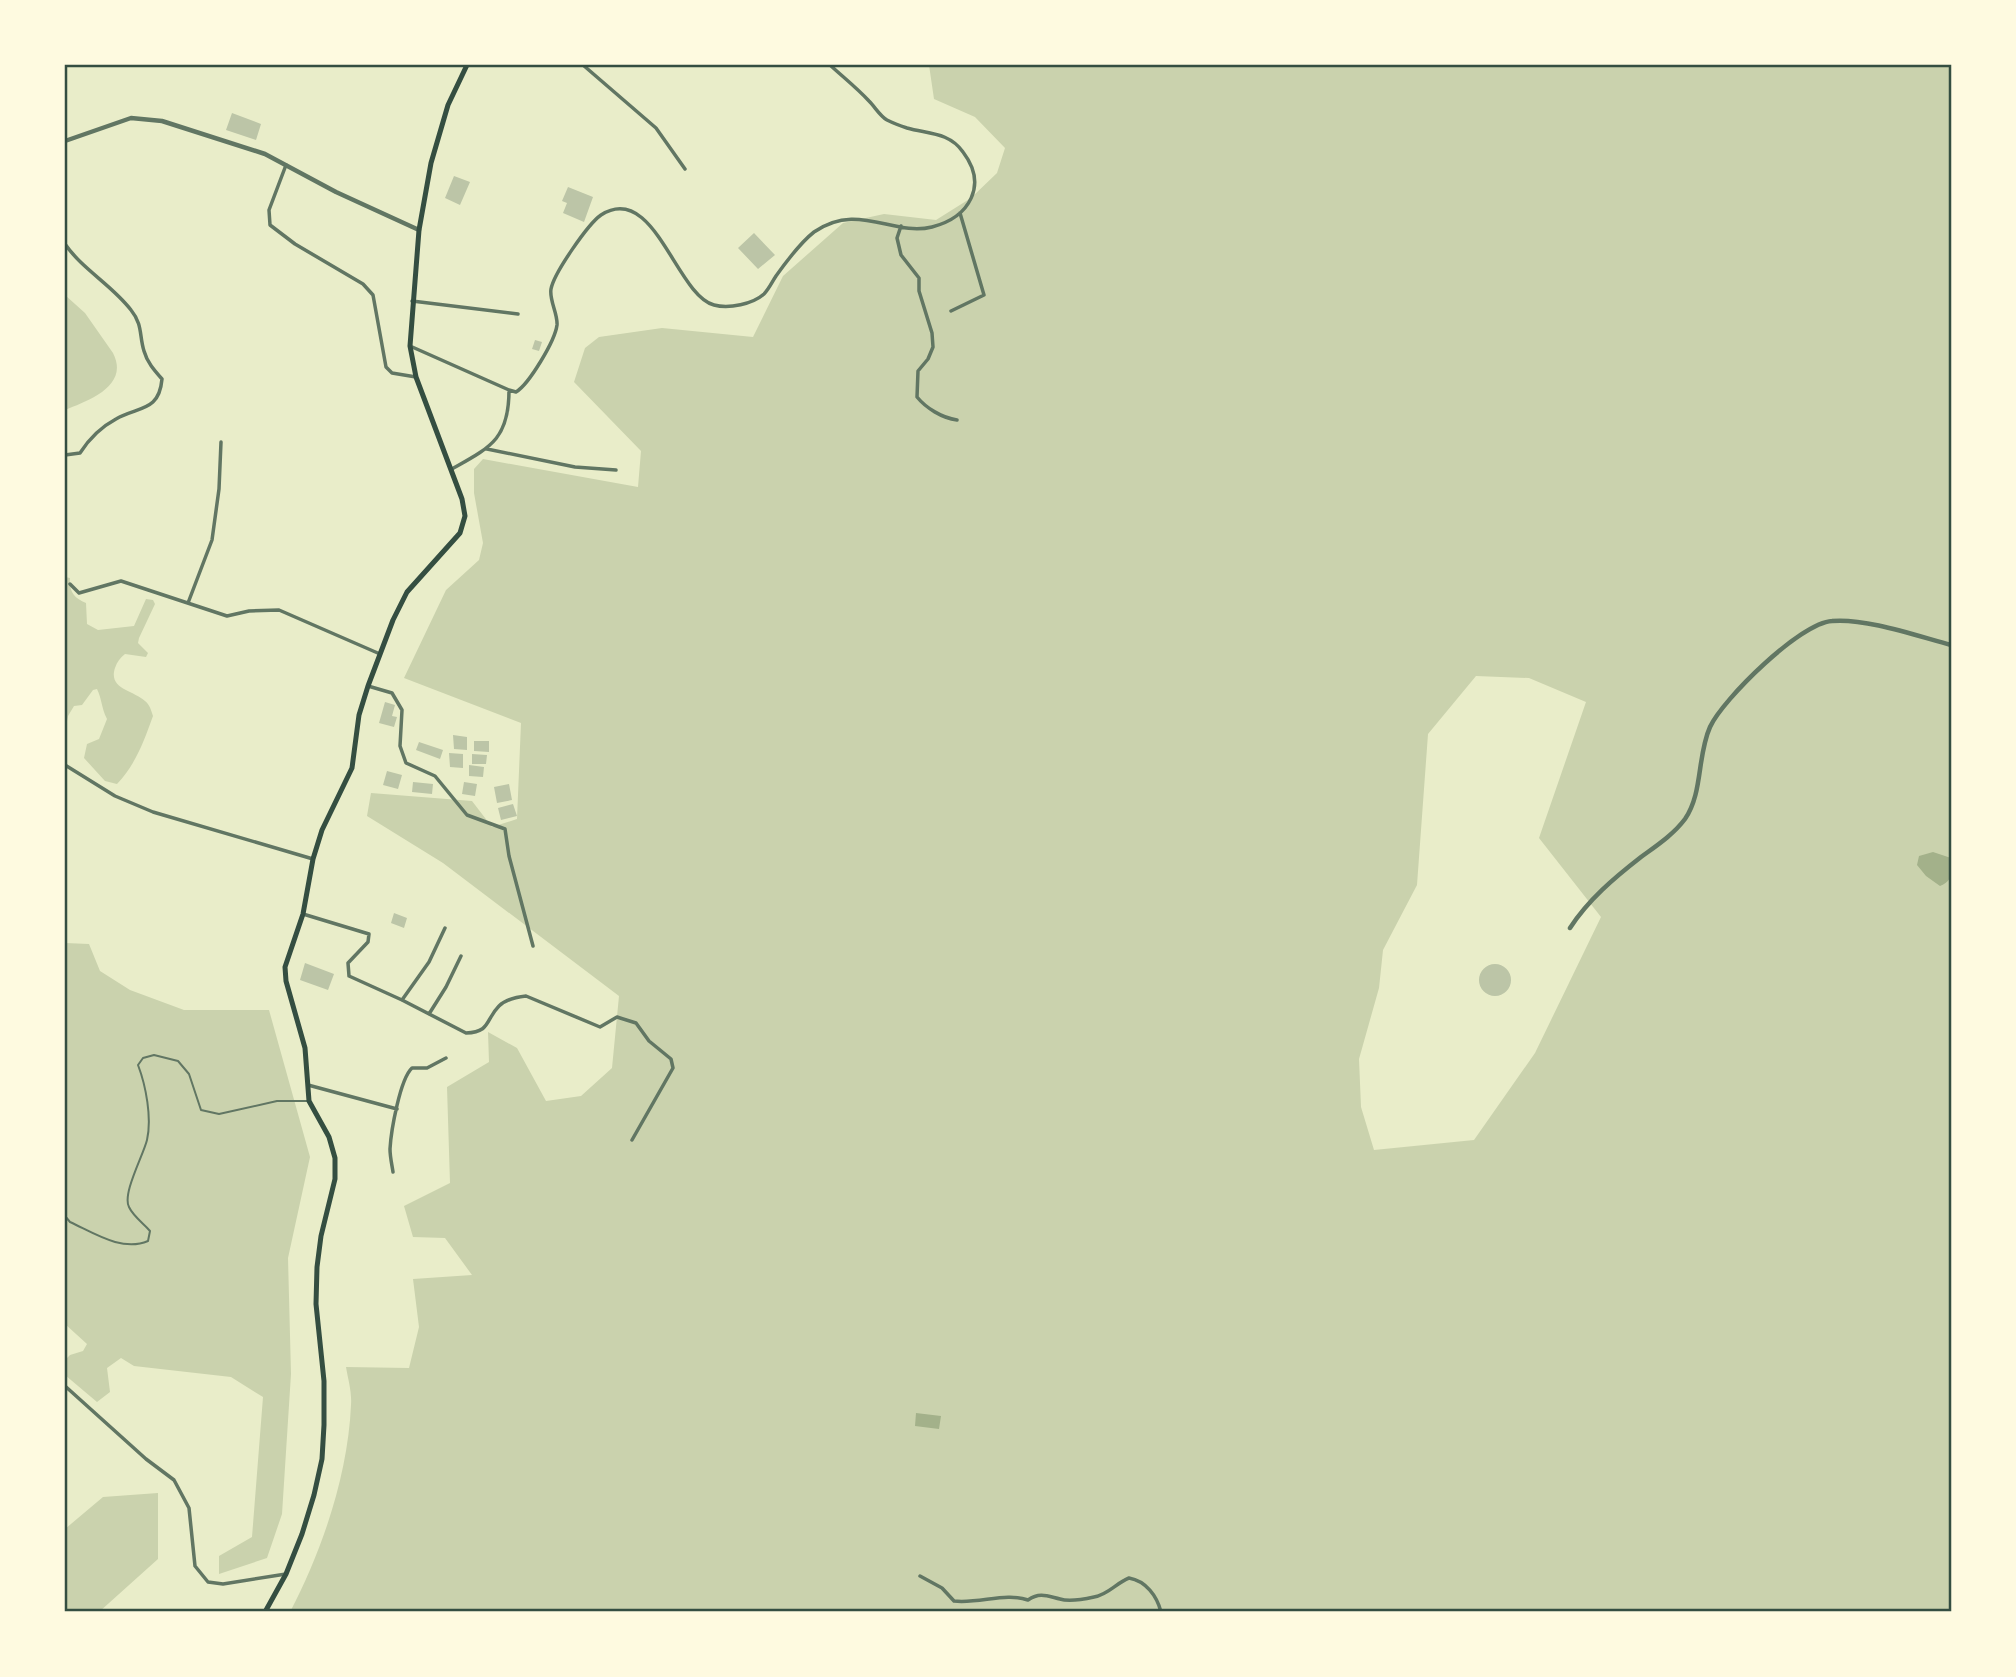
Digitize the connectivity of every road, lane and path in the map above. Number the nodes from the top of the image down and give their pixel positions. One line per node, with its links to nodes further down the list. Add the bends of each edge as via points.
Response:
1 (467, 65): 9 (main road, via 448,105 431,163)
2 (583, 65): 6 (street, via 656,128)
3 (830, 65): 7 (street, via 886,119 945,136 962,149 975,173 973,199)
4 (65, 141): 5 (street, via 131,118 162,121)
5 (286, 165): 9 (street); 15 (street, via 269,210 270,225 363,284 373,295 386,367 392,373)
6 (685, 169)
7 (960, 213): 8 (street, via 932,227); 12 (street, via 984,295)
8 (901, 226): 16 (street, via 855,219 835,221 813,233 765,293 726,307 699,295 652,228 636,213 619,208 601,215 566,259 551,290 557,325 548,347 524,387); 17 (street, via 897,238 901,255 919,278 932,333 933,347 918,371 917,397 925,407)
9 (419, 230): 11 (main road)
10 (65, 244): 20 (street, via 113,289 140,323 147,359 162,379 155,402 116,419 90,438 80,453)
11 (412, 301): 13 (street); 14 (main road)
12 (951, 311)
13 (518, 314)
14 (410, 346): 15 (main road); 16 (street)
15 (416, 377): 21 (main road)
16 (509, 390): 19 (street, via 509,413)
17 (957, 420)
18 (221, 442): 24 (street, via 212,540)
19 (487, 449): 21 (street); 22 (street, via 575,467)
20 (65, 455)
21 (451, 470): 26 (main road, via 465,516 460,533 407,592)
22 (616, 470)
23 (70, 584): 24 (street, via 79,593 121,581)
24 (188, 603): 26 (street, via 227,616 279,610)
25 (1951, 645): 32 (street, via 1828,621 1771,657 1711,725 1693,800 1677,829 1620,874)
26 (380, 654): 27 (main road)
27 (368, 686): 29 (main road, via 352,768); 33 (street, via 391,693 402,710 400,746 406,763 435,776 467,815 505,830)
28 (65, 765): 29 (street, via 115,796 153,812)
29 (313, 859): 30 (main road)
30 (303, 914): 35 (street, via 369,934 368,942 348,962 349,976); 38 (main road, via 285,974 305,1048)
31 (445, 928): 35 (street, via 429,962)
32 (1570, 928)
33 (533, 946)
34 (461, 956): 36 (street)
35 (402, 1000): 36 (street)
36 (429, 1014): 41 (street, via 466,1033 478,1033 500,1005 526,996 600,1027 617,1017 636,1023 671,1059 673,1068)
37 (446, 1058): 40 (street, via 406,1073)
38 (306, 1085): 39 (main road); 40 (street)
39 (309, 1101): 43 (lane, via 277,1101 219,1114 201,1110 189,1074 178,1060 154,1055 143,1058 138,1065 144,1080 147,1138 127,1192 128,1206 150,1231 148,1241 124,1245); 45 (main road, via 335,1158 317,1267 324,1425 314,1495)
40 (397, 1110): 42 (street, via 390,1151)
41 (632, 1140)
42 (393, 1172)
43 (65, 1216)
44 (65, 1386): 45 (street, via 174,1480 189,1508 195,1566 208,1582 223,1584)
45 (286, 1574): 47 (main road)
46 (920, 1576): 48 (street, via 954,1601 969,1602 1014,1596 1028,1600 1048,1594 1063,1600 1091,1598 1105,1595 1119,1582 1136,1579 1145,1584)
47 (265, 1612)
48 (1161, 1612)

